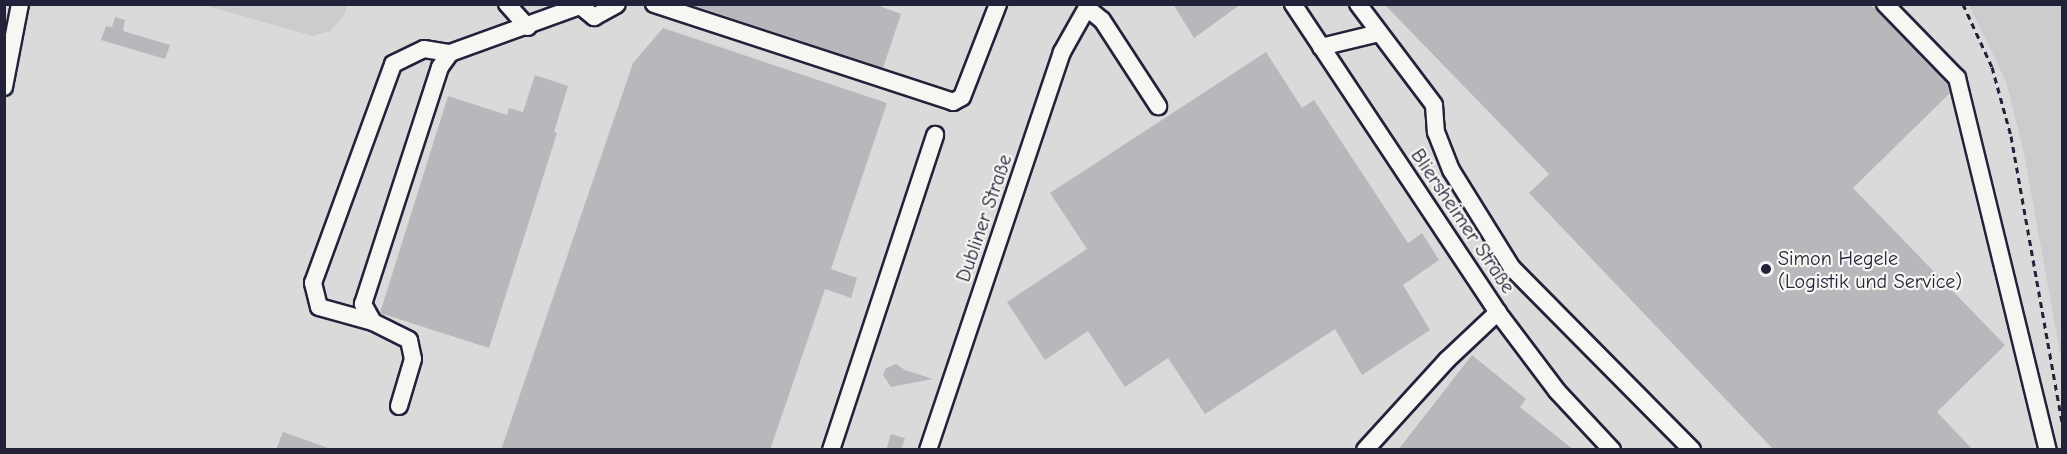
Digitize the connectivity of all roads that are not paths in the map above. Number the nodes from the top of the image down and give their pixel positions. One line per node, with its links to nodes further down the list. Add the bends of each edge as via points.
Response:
1 (20, 4): 15 (street)
2 (507, 4): 11 (street)
3 (617, 4): 9 (street, via 594,17)
4 (654, 4): 5 (street, via 953,102 962,97)
5 (998, 4)
6 (1293, 4): 13 (street, Bliersheimer Straße)
7 (1358, 4): 12 (street)
8 (1885, 4): 26 (street, via 1958,78)
9 (579, 5): 11 (street)
10 (1088, 6): 16 (street, via 1102,20); 22 (street, Dubliner Straße, via 1062,52)
11 (528, 27): 14 (street)
12 (1379, 33): 13 (street); 25 (street, via 1434,105 1436,132 1451,170 1512,268)
13 (1321, 47): 18 (street, Bliersheimer Straße)
14 (450, 53): 19 (street, via 440,67 363,304); 19 (street, via 424,49 393,64 313,283 319,307)
15 (4, 87)
16 (1158, 106)
17 (936, 135): 21 (street)
18 (1498, 312): 23 (street, via 1447,360); 24 (street, Bliersheimer Straße, via 1557,391)
19 (373, 322): 20 (street, via 409,340 413,359)
20 (399, 406)
21 (831, 450)
22 (928, 450)
23 (1365, 450)
24 (1612, 450)
25 (1692, 450)
26 (2048, 450)

